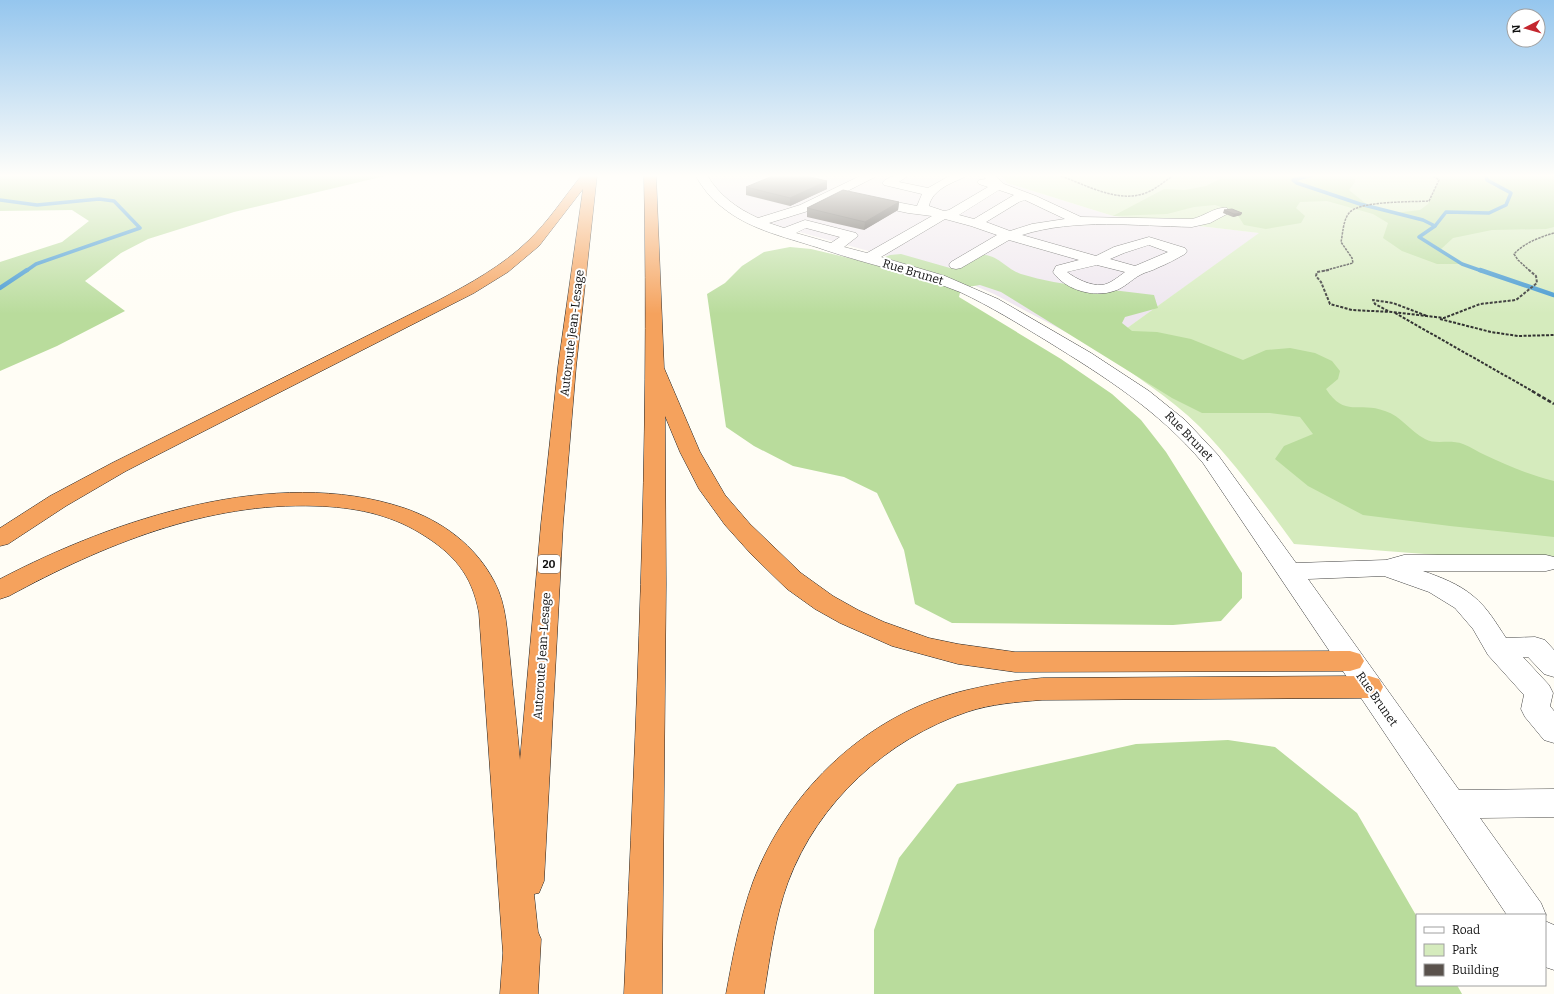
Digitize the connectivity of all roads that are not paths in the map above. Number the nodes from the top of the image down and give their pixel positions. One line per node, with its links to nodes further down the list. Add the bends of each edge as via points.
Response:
1 (552, 221): 19 (highway, via 520,256 445,303 118,467 58,501)
2 (586, 221): 36 (highway, Autoroute Jean-Lesage / 20, via 567,367 552,524)
3 (651, 221): 18 (highway)
4 (931, 221): 12 (street)
5 (969, 221): 11 (street)
6 (979, 221): 11 (street)
7 (1196, 221): 9 (street)
8 (757, 222): 14 (street, Rue Brunet)
9 (1078, 222): 13 (street)
10 (902, 223): 12 (street)
11 (976, 223): 13 (street)
12 (922, 227): 14 (street)
13 (1009, 234): 15 (street); 16 (street)
14 (869, 258): 22 (street, Rue Brunet, via 935,278 972,293 1016,315 1136,388 1181,425 1203,448)
15 (1098, 260): 17 (street); 17 (street, via 1066,267 1060,272 1068,280 1101,290 1111,288); 17 (street, via 1119,250 1149,241 1180,250)
16 (956, 266)
17 (1136, 271)
18 (656, 369): 26 (highway, via 688,447 704,478 746,535 815,596 847,616 883,633 955,653 1015,662); 38 (highway)
19 (0, 539)
20 (1546, 563): 21 (street, via 1404,563)
21 (1384, 568): 22 (street); 25 (street, via 1420,578 1464,602 1482,622)
22 (1290, 571): 26 (street, Rue Brunet)
23 (0, 590): 36 (highway, via 51,563 123,534 203,511 250,503 308,499 371,505 400,514 438,532 459,549 475,569 486,590 492,613)
24 (1544, 647): 25 (street); 27 (street)
25 (1498, 648): 29 (street)
26 (1350, 661): 28 (street, Rue Brunet)
27 (1554, 668)
28 (1368, 687): 32 (street, Rue Brunet); 39 (highway, via 1108,688 1004,693 957,704 908,724 886,737 849,766 831,784 796,830 771,881 762,909)
29 (1547, 693): 30 (street, via 1535,709)
30 (1554, 731)
31 (1554, 803): 32 (street)
32 (1450, 804): 33 (street, Rue Brunet)
33 (1527, 914)
34 (1546, 940): 35 (street)
35 (1554, 952)
36 (522, 954): 37 (highway, Autoroute Jean-Lesage / 20)
37 (519, 994)
38 (643, 994)
39 (745, 994)

